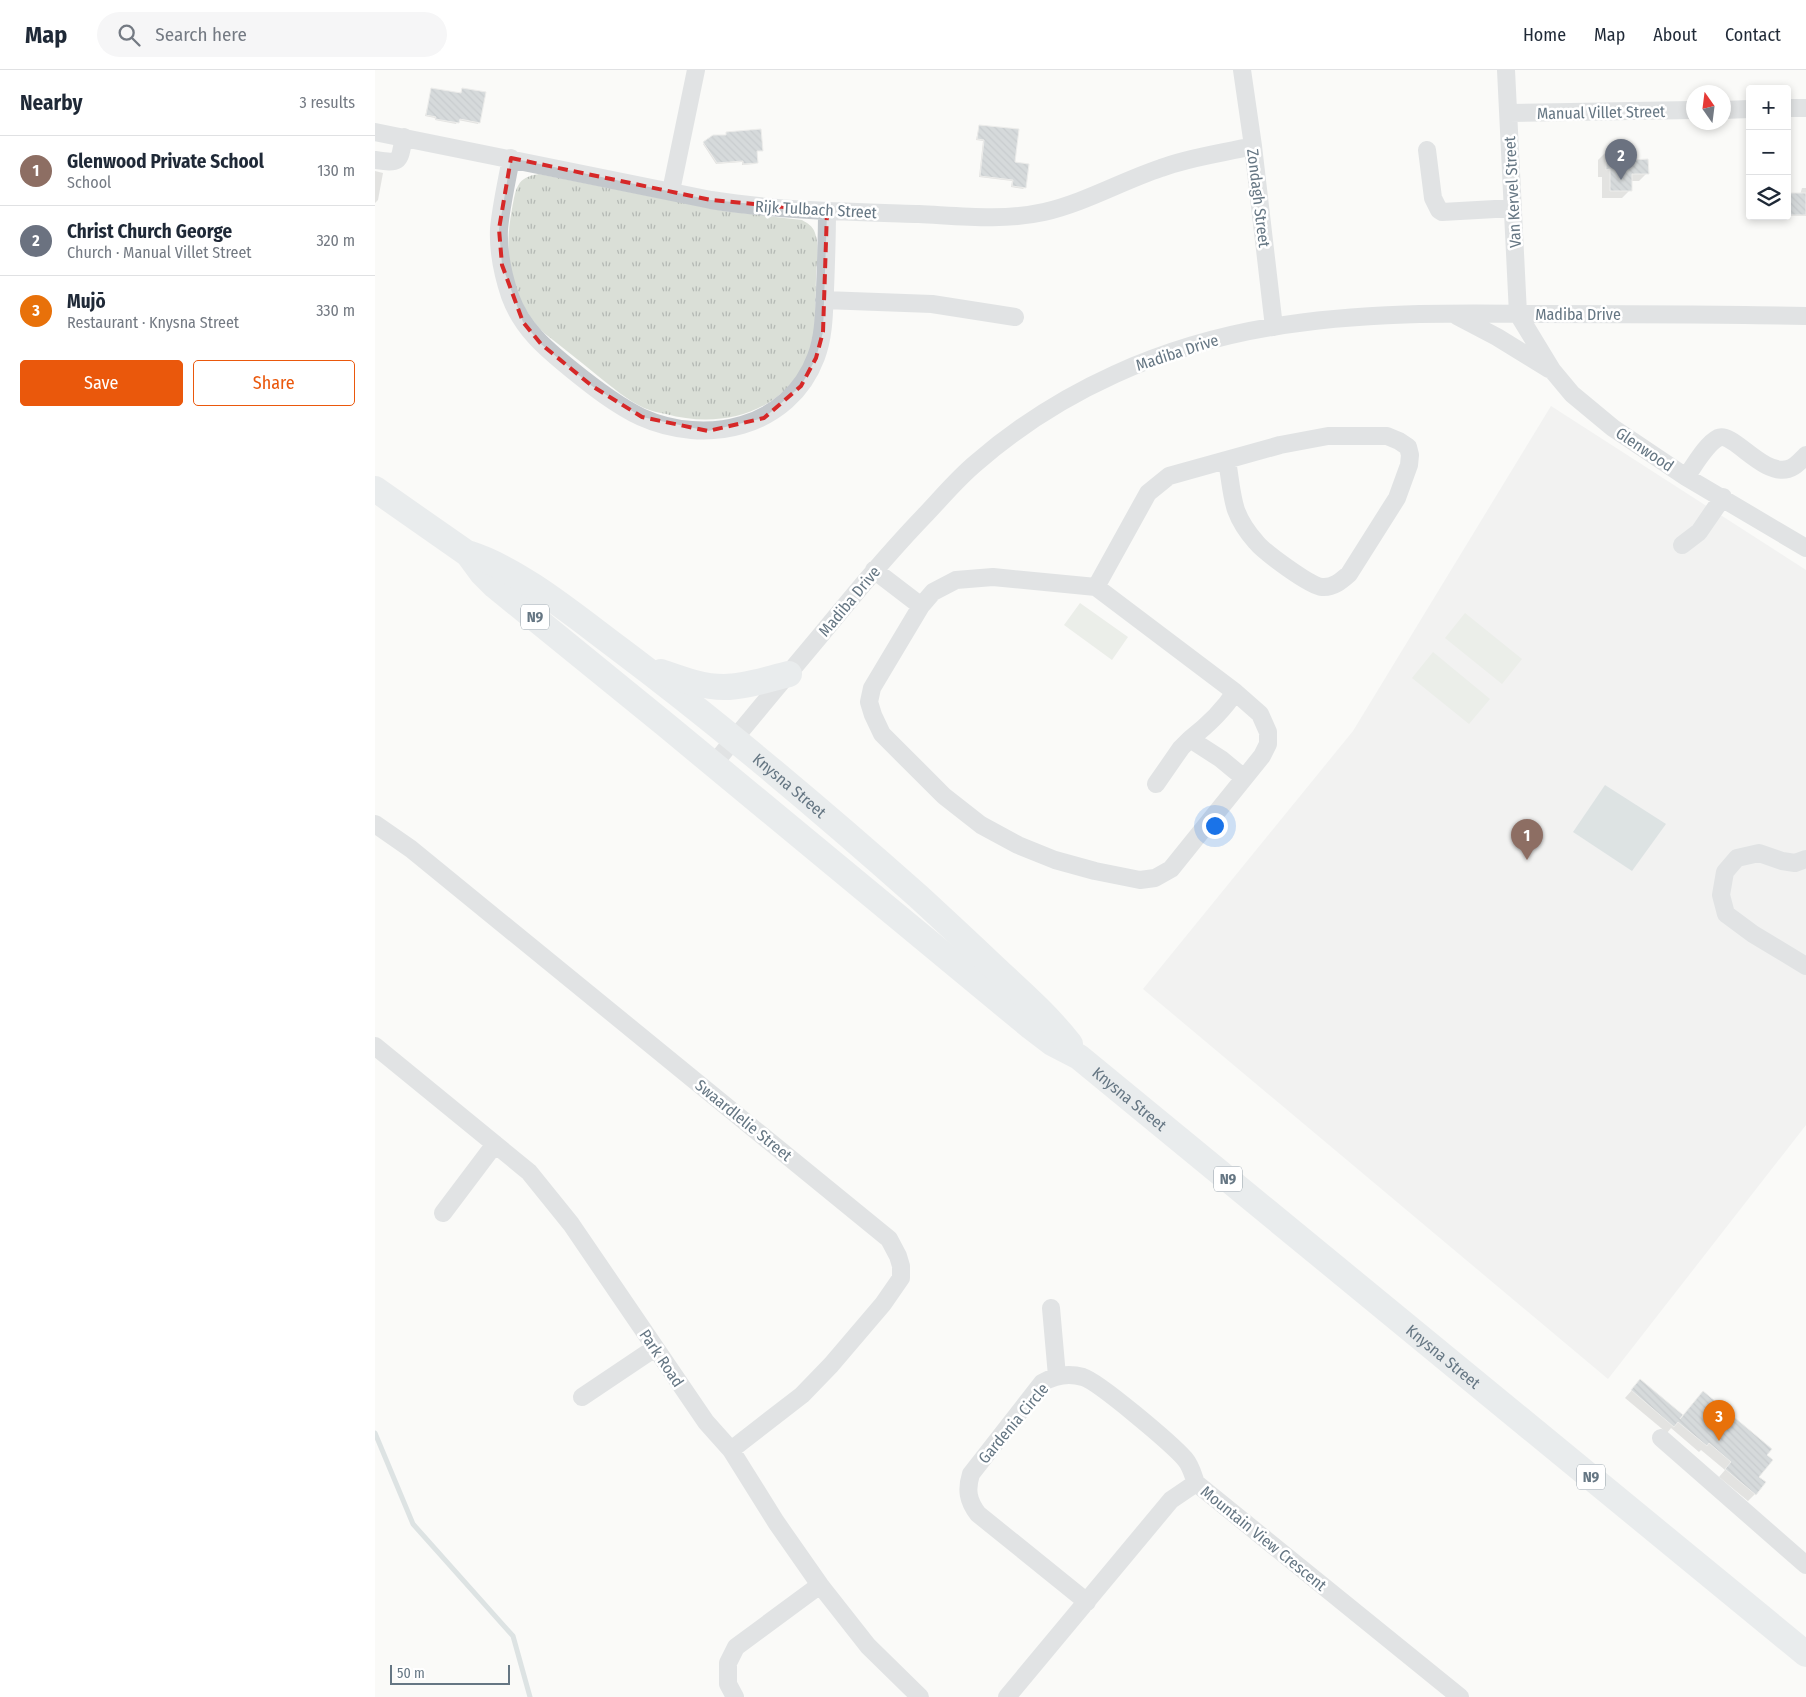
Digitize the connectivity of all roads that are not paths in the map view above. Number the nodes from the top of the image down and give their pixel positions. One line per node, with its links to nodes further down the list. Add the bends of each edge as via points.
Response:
1 (695, 70): 16 (street)
2 (1242, 70): 12 (street, Zondagh Street)
3 (1506, 70): 9 (street, Van Kervel Street)
4 (1791, 108): 5 (street)
5 (1806, 108)
6 (1686, 110): 9 (street, Manual Villet Street)
7 (1731, 110): 8 (street)
8 (1746, 110)
9 (1509, 113): 17 (street, Van Kervel Street)
10 (375, 132): 11 (street, Rijk Tulbach Street)
11 (404, 137): 14 (street, Rijk Tulbach Street); 15 (street, via 396,161)
12 (1253, 146): 18 (street, Rijk Tulbach Street, via 1162,167 1074,202 1022,216); 24 (street, Zondagh Street)
13 (1427, 150): 17 (street, via 1433,198 1439,210)
14 (511, 158): 16 (street, Rijk Tulbach Street); 19 (street, via 499,229 502,265 523,322 541,344 592,386 642,417 677,427 708,431 764,418 801,386 816,358 823,332)
15 (375, 160)
16 (671, 191): 18 (street, Rijk Tulbach Street, via 747,206)
17 (1513, 208): 20 (street, Van Kervel Street)
18 (827, 211): 19 (street)
19 (824, 300): 23 (street, via 932,304)
20 (1518, 314): 21 (street, Madiba Drive); 22 (street, Madiba Drive); 25 (street, Glenwood)
21 (1454, 315): 24 (street, Madiba Drive, via 1373,316); 25 (street)
22 (1806, 316)
23 (1015, 317)
24 (1274, 326): 34 (street, Madiba Drive, via 1148,359 1056,405 976,463)
25 (1552, 370): 28 (street, Glenwood, via 1572,394 1613,428)
26 (1806, 455): 28 (street, via 1790,468 1778,470 1753,458 1730,438 1723,437 1710,445)
27 (1227, 461): 27 (street, via 1280,445 1328,436 1387,436 1399,440 1410,455 1397,498 1349,574 1329,587 1313,584 1257,544 1236,509); 35 (street, via 1169,476 1148,493)
28 (1686, 477): 30 (street, Glenwood)
29 (375, 489): 33 (highway, Knysna Street / N9)
30 (1723, 497): 31 (street, via 1699,532); 32 (street, Glenwood)
31 (1682, 545)
32 (1806, 548)
33 (468, 554): 37 (highway, Knysna Street / N9, via 507,570); 42 (highway, Knysna Street / N9, via 495,586)
34 (874, 570): 36 (street); 38 (street, Madiba Drive)
35 (1096, 587): 36 (street, via 993,577 956,580 933,592); 39 (street)
36 (921, 606): 43 (street, via 872,688 869,702 881,734 944,796 981,825 1055,860 1128,878 1155,878 1171,869)
37 (639, 664): 38 (highway, via 709,686 726,687); 40 (highway, Knysna Street / N9)
38 (789, 674): 40 (street, Madiba Drive)
39 (1235, 692): 41 (street, via 1217,716); 43 (street, via 1259,714 1268,732 1263,756)
40 (735, 738): 42 (street, Madiba Drive); 49 (highway, Knysna Street / N9, via 849,835 1045,1014)
41 (1190, 740): 43 (street); 44 (street)
42 (713, 765): 49 (highway, Knysna Street / N9, via 1031,1027)
43 (1244, 778)
44 (1156, 784)
45 (375, 824): 57 (street, Swaardlelie Street, via 419,855 894,1246 901,1266 901,1278 883,1304 803,1395)
46 (1806, 859): 47 (street, via 1795,863 1759,853 1737,858 1725,872 1721,895 1726,914)
47 (1806, 966)
48 (375, 1046): 50 (street, Park Road)
49 (1079, 1057): 62 (highway, Knysna Street / N9)
50 (495, 1144): 51 (street); 53 (street, Park Road, via 529,1172 571,1224)
51 (443, 1213)
52 (1051, 1308): 54 (street)
53 (655, 1348): 55 (street); 57 (street, Park Road, via 705,1422)
54 (1057, 1376): 58 (street, Gardenia Circle, via 1075,1376 1092,1381 1185,1460); 61 (street, Gardenia Circle, via 1037,1389 971,1474 968,1493 978,1514)
55 (581, 1397)
56 (1661, 1438): 59 (street)
57 (731, 1450): 60 (street, Park Road)
58 (1196, 1483): 61 (street, Mountain View Crescent, via 1171,1500); 66 (street, Mountain View Crescent)
59 (1806, 1565)
60 (820, 1585): 63 (street, via 736,1647 728,1663 728,1684); 64 (street, Park Road, via 868,1646)
61 (1087, 1602): 65 (street, Mountain View Crescent)
62 (1806, 1654)
63 (735, 1697)
64 (920, 1697)
65 (1007, 1697)
66 (1460, 1697)

